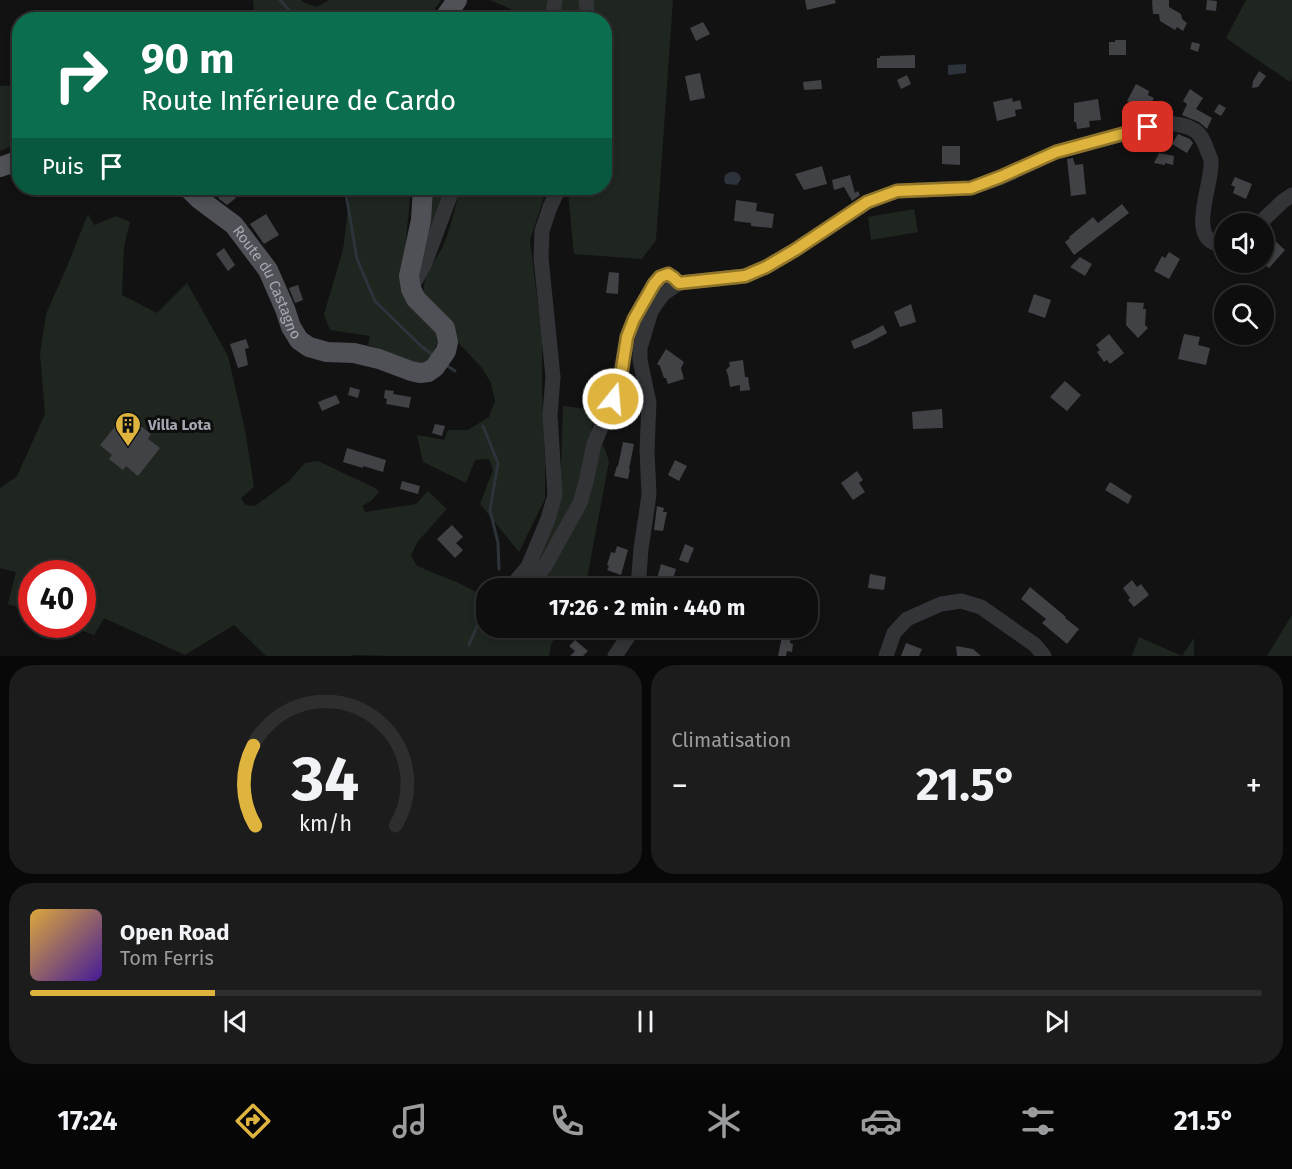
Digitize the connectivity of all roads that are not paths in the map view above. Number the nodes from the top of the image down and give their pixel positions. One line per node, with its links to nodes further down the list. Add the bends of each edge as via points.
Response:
1 (195, 195): 9 (main road, Route du Castagno, via 234,225 248,243 268,270 291,327 309,347 354,353 411,371 428,372 441,359 448,342 445,328)
2 (423, 195): 9 (main road, via 409,276)
3 (450, 195): 9 (street)
4 (556, 195): 10 (street, via 542,231 541,258 553,376 550,415 555,495 528,567)
5 (1292, 195): 6 (street)
6 (1270, 213)
7 (1214, 243): 8 (street, via 1203,231 1211,161 1203,139 1194,129 1165,123 1056,152 971,188 897,191 867,202 795,250 745,276)
8 (679, 283): 11 (street, via 668,274 660,277 634,319 618,387 594,444 580,504); 12 (street, via 663,294 651,311 640,348 649,403 649,495)
9 (411, 289)
10 (519, 578)
11 (536, 578)
12 (639, 578)
13 (627, 638): 14 (street)
14 (615, 656)
15 (886, 656): 16 (street, via 894,633 908,619 941,604 961,601 981,607 1035,645)
16 (1044, 656)

